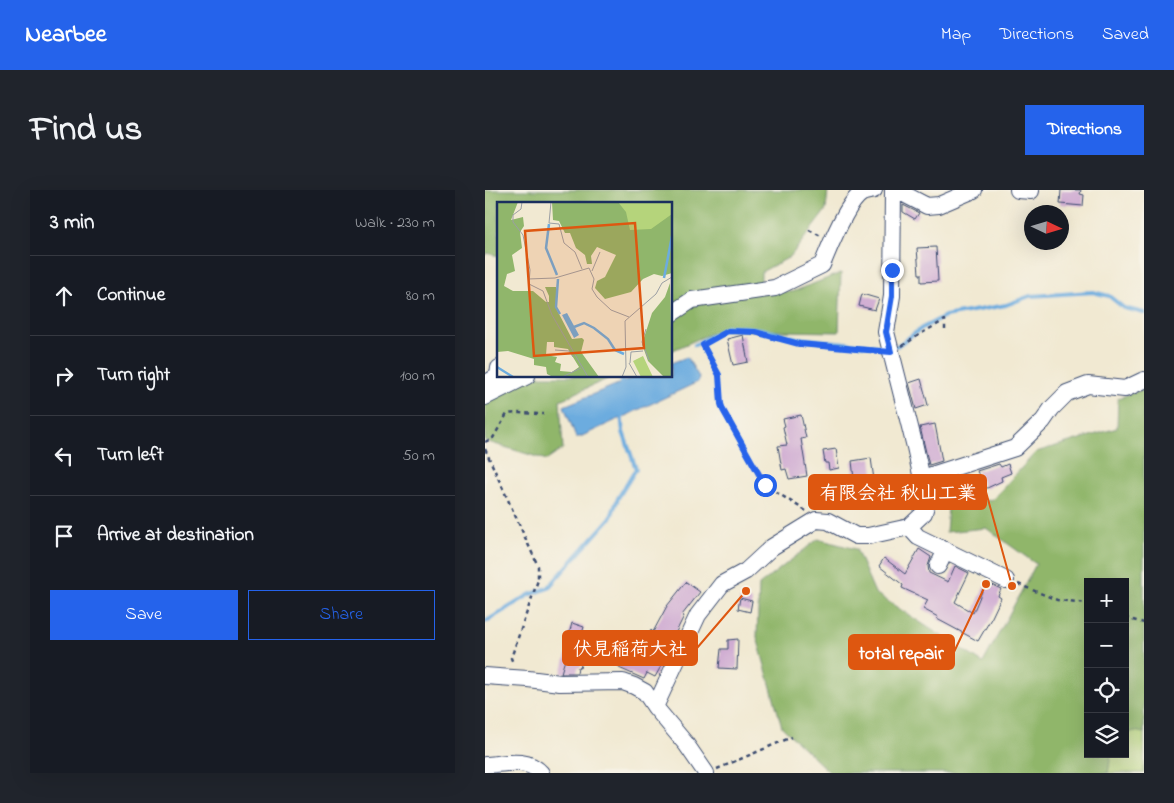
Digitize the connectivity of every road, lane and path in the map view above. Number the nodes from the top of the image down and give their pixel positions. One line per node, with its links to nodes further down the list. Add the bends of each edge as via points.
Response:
1 (874, 190): 4 (street, via 854,200 822,265 775,288 692,300)
2 (894, 190): 3 (street, via 927,206 939,205); 6 (street, via 893,287 886,332)
3 (974, 190)
4 (673, 313)
5 (945, 329): 6 (path, via 945,320)
6 (891, 352): 15 (street); 16 (path, via 799,344 755,332 728,331 703,345 719,375 723,410 765,485)
7 (497, 377): 10 (street)
8 (523, 378): 11 (street)
9 (1144, 380): 15 (street, via 1125,388 1088,385 1067,393 1055,402 1043,421 1015,448)
10 (485, 384)
11 (485, 397)
12 (544, 414): 13 (path, via 507,414 493,438)
13 (485, 442)
14 (485, 449): 25 (path, via 538,566 538,580 511,658)
15 (922, 478): 17 (street, via 927,506)
16 (817, 520): 17 (street, via 829,521 856,536); 26 (street, via 772,547 746,571 722,584 698,615)
17 (909, 527): 18 (street, via 918,537)
18 (946, 550): 19 (street); 20 (street)
19 (937, 566)
20 (1006, 580): 21 (path, via 1057,600)
21 (1084, 603)
22 (1129, 619): 23 (path)
23 (1144, 623)
24 (485, 676): 25 (street)
25 (516, 678): 26 (street, via 560,683 623,682 645,692)
26 (655, 707): 29 (street)
27 (791, 737): 29 (path)
28 (485, 765): 30 (street, via 526,763)
29 (711, 771)
30 (541, 773)

